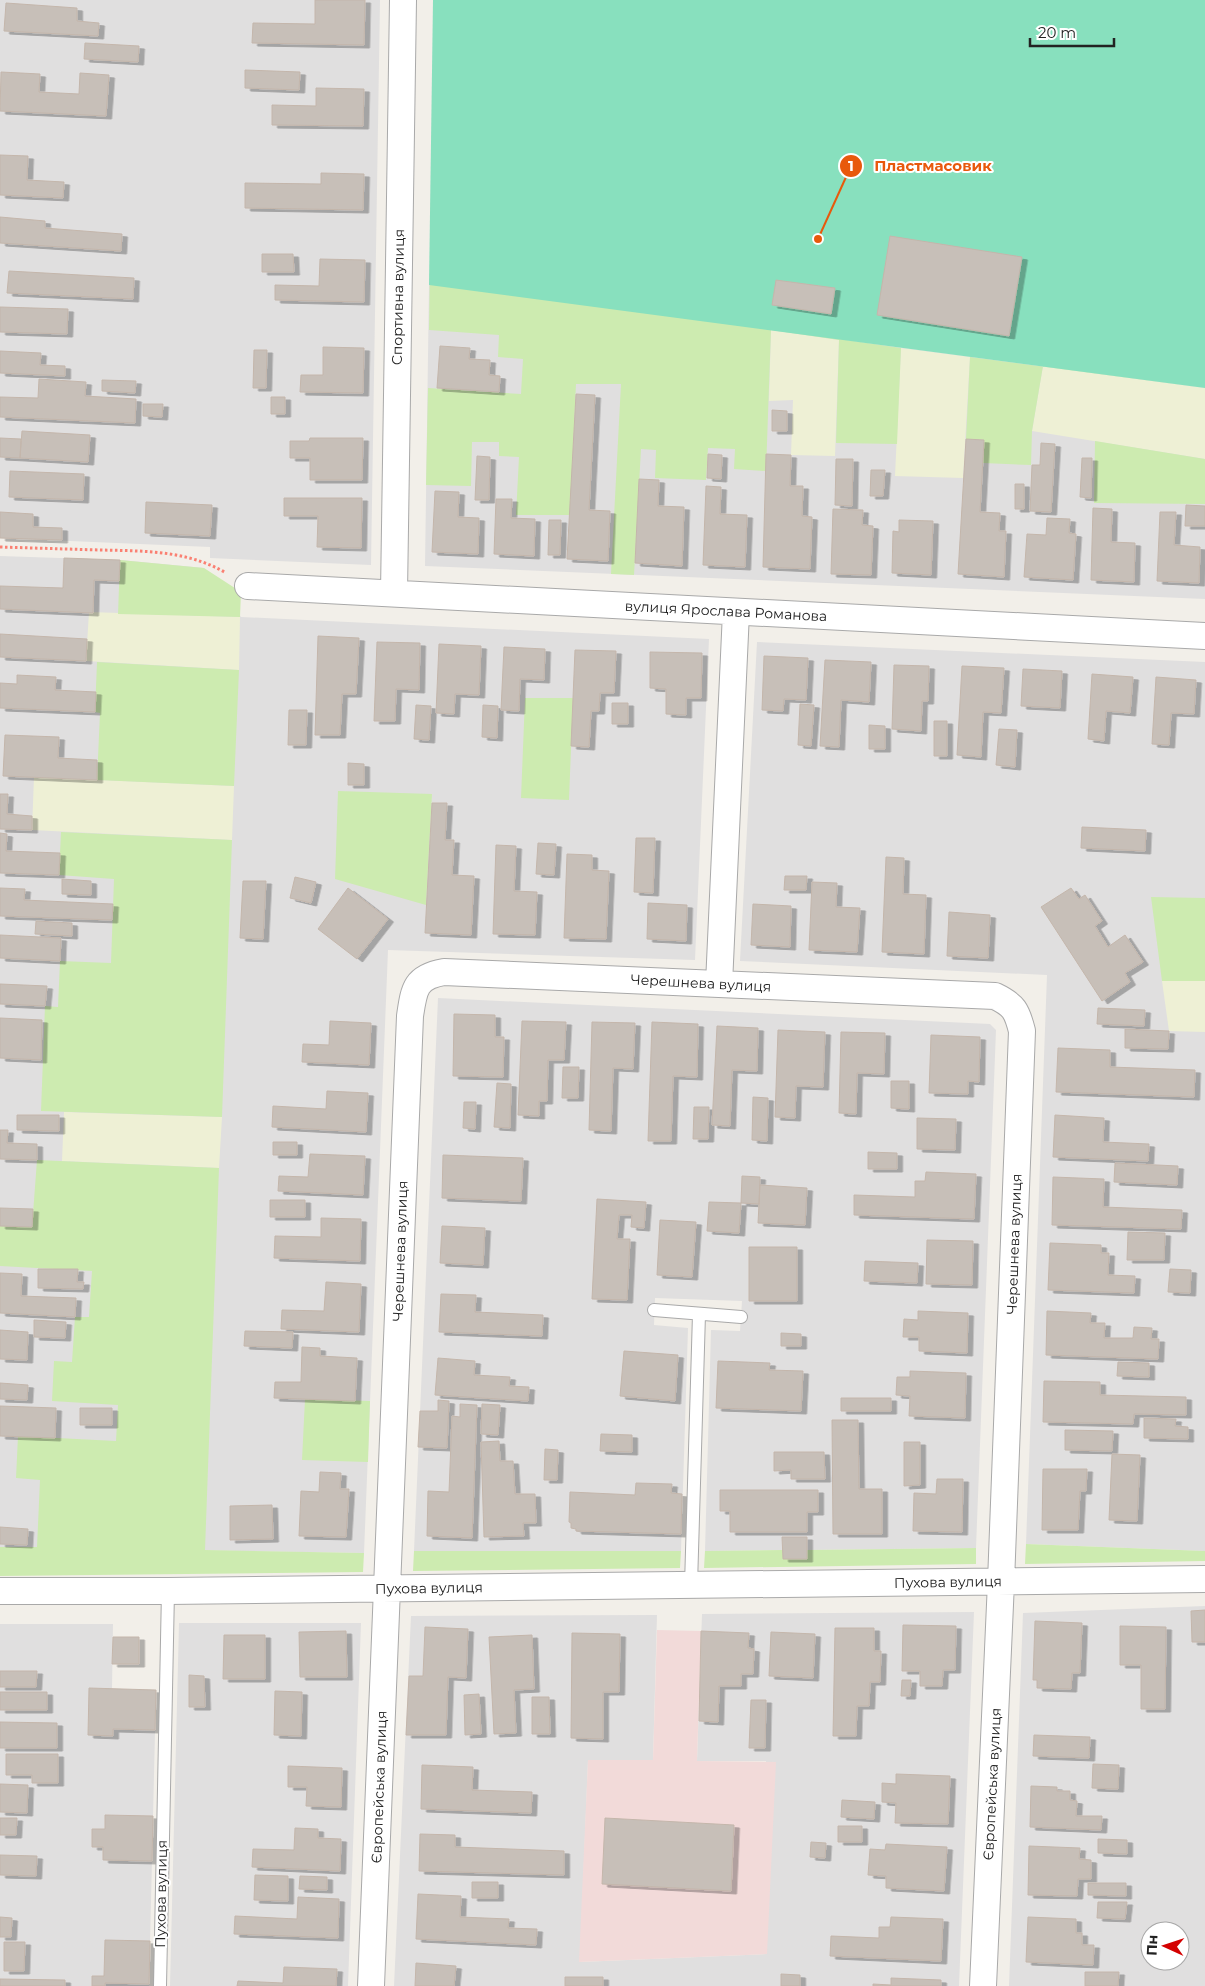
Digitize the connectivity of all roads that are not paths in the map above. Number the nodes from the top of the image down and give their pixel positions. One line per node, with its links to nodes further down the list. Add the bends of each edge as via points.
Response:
1 (403, 0): 3 (street, Спортивна вулиця)
2 (248, 586): 3 (street, вулиця Ярослава Романова)
3 (394, 593): 4 (street, вулиця Ярослава Романова)
4 (736, 612): 5 (street, вулиця Ярослава Романова); 6 (street)
5 (1205, 636)
6 (719, 984): 11 (street, Черешнева вулиця, via 995,996 1017,1012 1022,1031); 13 (street, Черешнева вулиця, via 444,972 429,975 418,984 410,1016)
7 (654, 1310): 8 (lane)
8 (699, 1314): 9 (lane); 12 (lane)
9 (741, 1317)
10 (1205, 1579): 11 (street, Пухова вулиця)
11 (1001, 1582): 12 (street, Пухова вулиця); 18 (street, Європейська вулиця)
12 (691, 1585): 13 (street, Пухова вулиця)
13 (386, 1588): 15 (street, Пухова вулиця); 17 (street, Європейська вулиця)
14 (0, 1591): 15 (street, Пухова вулиця)
15 (168, 1591): 16 (lane, Пухова вулиця)
16 (160, 1986)
17 (371, 1986)
18 (983, 1986)

